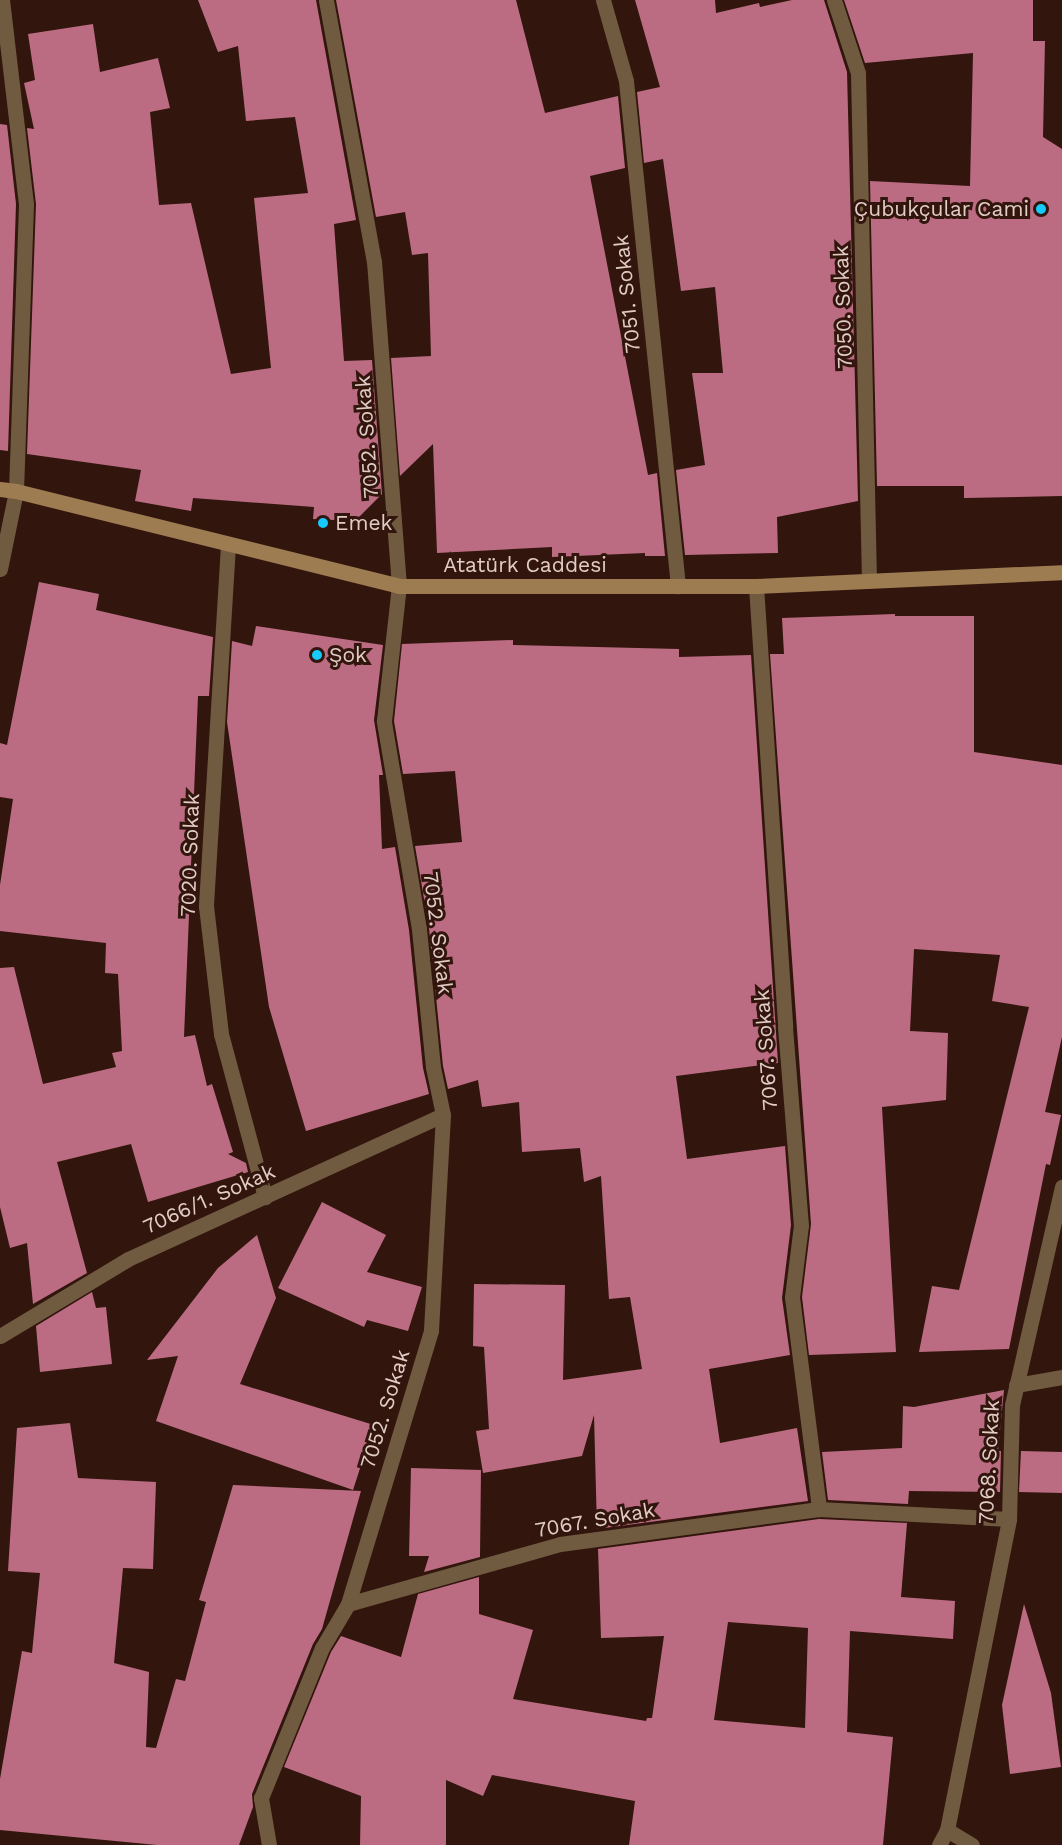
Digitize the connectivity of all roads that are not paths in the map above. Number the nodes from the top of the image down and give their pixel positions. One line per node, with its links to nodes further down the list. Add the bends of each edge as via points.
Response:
1 (2, 0): 5 (street, via 26,204)
2 (326, 0): 10 (street, 7052. Sokak, via 374,262)
3 (603, 0): 11 (street, 7051. Sokak, via 626,81)
4 (834, 0): 9 (street, 7050. Sokak, via 858,73)
5 (8, 490): 6 (main road, Atatürk Caddesi); 7 (street)
6 (228, 545): 10 (main road, Atatürk Caddesi); 15 (street, 7020. Sokak, via 206,906 221,1034)
7 (0, 569)
8 (1062, 572): 9 (main road, Atatürk Caddesi)
9 (869, 581): 12 (main road, Atatürk Caddesi)
10 (399, 586): 11 (main road, Atatürk Caddesi); 13 (street, 7052. Sokak, via 384,721 419,929 433,1067)
11 (678, 586): 12 (main road, Atatürk Caddesi)
12 (756, 586): 19 (street, 7067. Sokak, via 801,1225 792,1297)
13 (443, 1115): 15 (street, 7066/1. Sokak); 21 (street, 7052. Sokak, via 431,1330)
14 (1062, 1187): 18 (street, 7068. Sokak)
15 (264, 1197): 16 (street, 7066/1. Sokak, via 128,1259)
16 (0, 1336)
17 (1062, 1377): 18 (street)
18 (1016, 1385): 20 (street, 7068. Sokak, via 1012,1404)
19 (819, 1509): 20 (street, 7067. Sokak); 21 (street, 7067. Sokak, via 560,1544)
20 (1010, 1518): 22 (street, 7068. Sokak)
21 (348, 1604): 23 (street, 7052. Sokak, via 322,1648 261,1798)
22 (947, 1830): 24 (street, 7068. Sokak); 25 (street)
23 (269, 1845)
24 (939, 1845)
25 (972, 1845)

